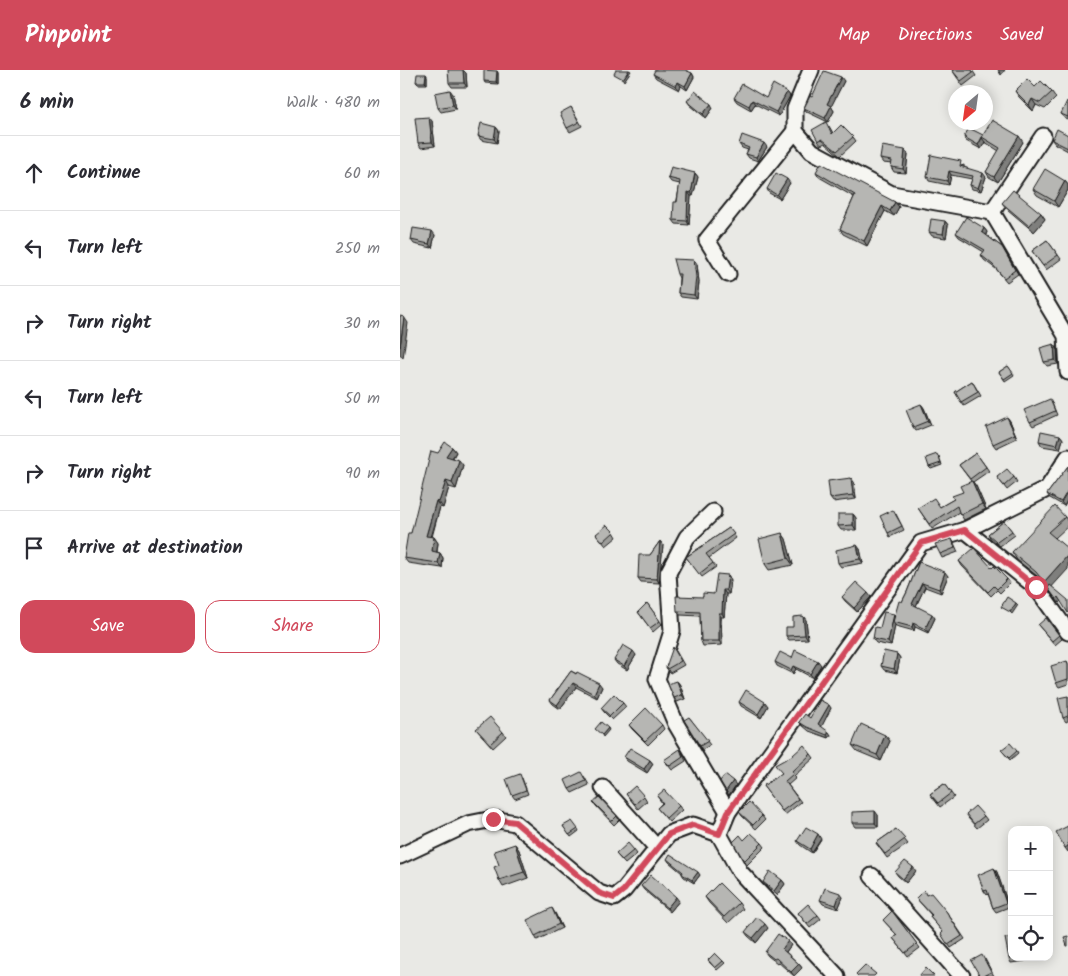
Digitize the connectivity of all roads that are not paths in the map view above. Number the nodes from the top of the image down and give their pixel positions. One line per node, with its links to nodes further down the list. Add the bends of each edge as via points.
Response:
1 (809, 71): 2 (street, via 795,109)
2 (795, 132): 4 (street, via 812,151 892,194); 5 (street, via 707,240)
3 (1042, 136): 4 (street)
4 (992, 212): 6 (street)
5 (728, 274)
6 (1067, 336): 7 (street)
7 (1068, 372)
8 (1068, 457): 10 (street, via 1047,489)
9 (713, 512): 13 (street, via 688,537 668,573 672,631 657,679 676,724)
10 (965, 530): 11 (street, via 1036,587); 13 (street, via 921,543)
11 (1068, 632)
12 (603, 788): 15 (street)
13 (728, 812): 14 (street)
14 (719, 834): 15 (street, via 693,825 669,834); 18 (street, via 740,872)
15 (657, 848): 16 (street, via 614,898 599,893 515,822 493,819 468,824)
16 (400, 856)
17 (872, 876): 19 (street)
18 (837, 976)
19 (962, 976)

